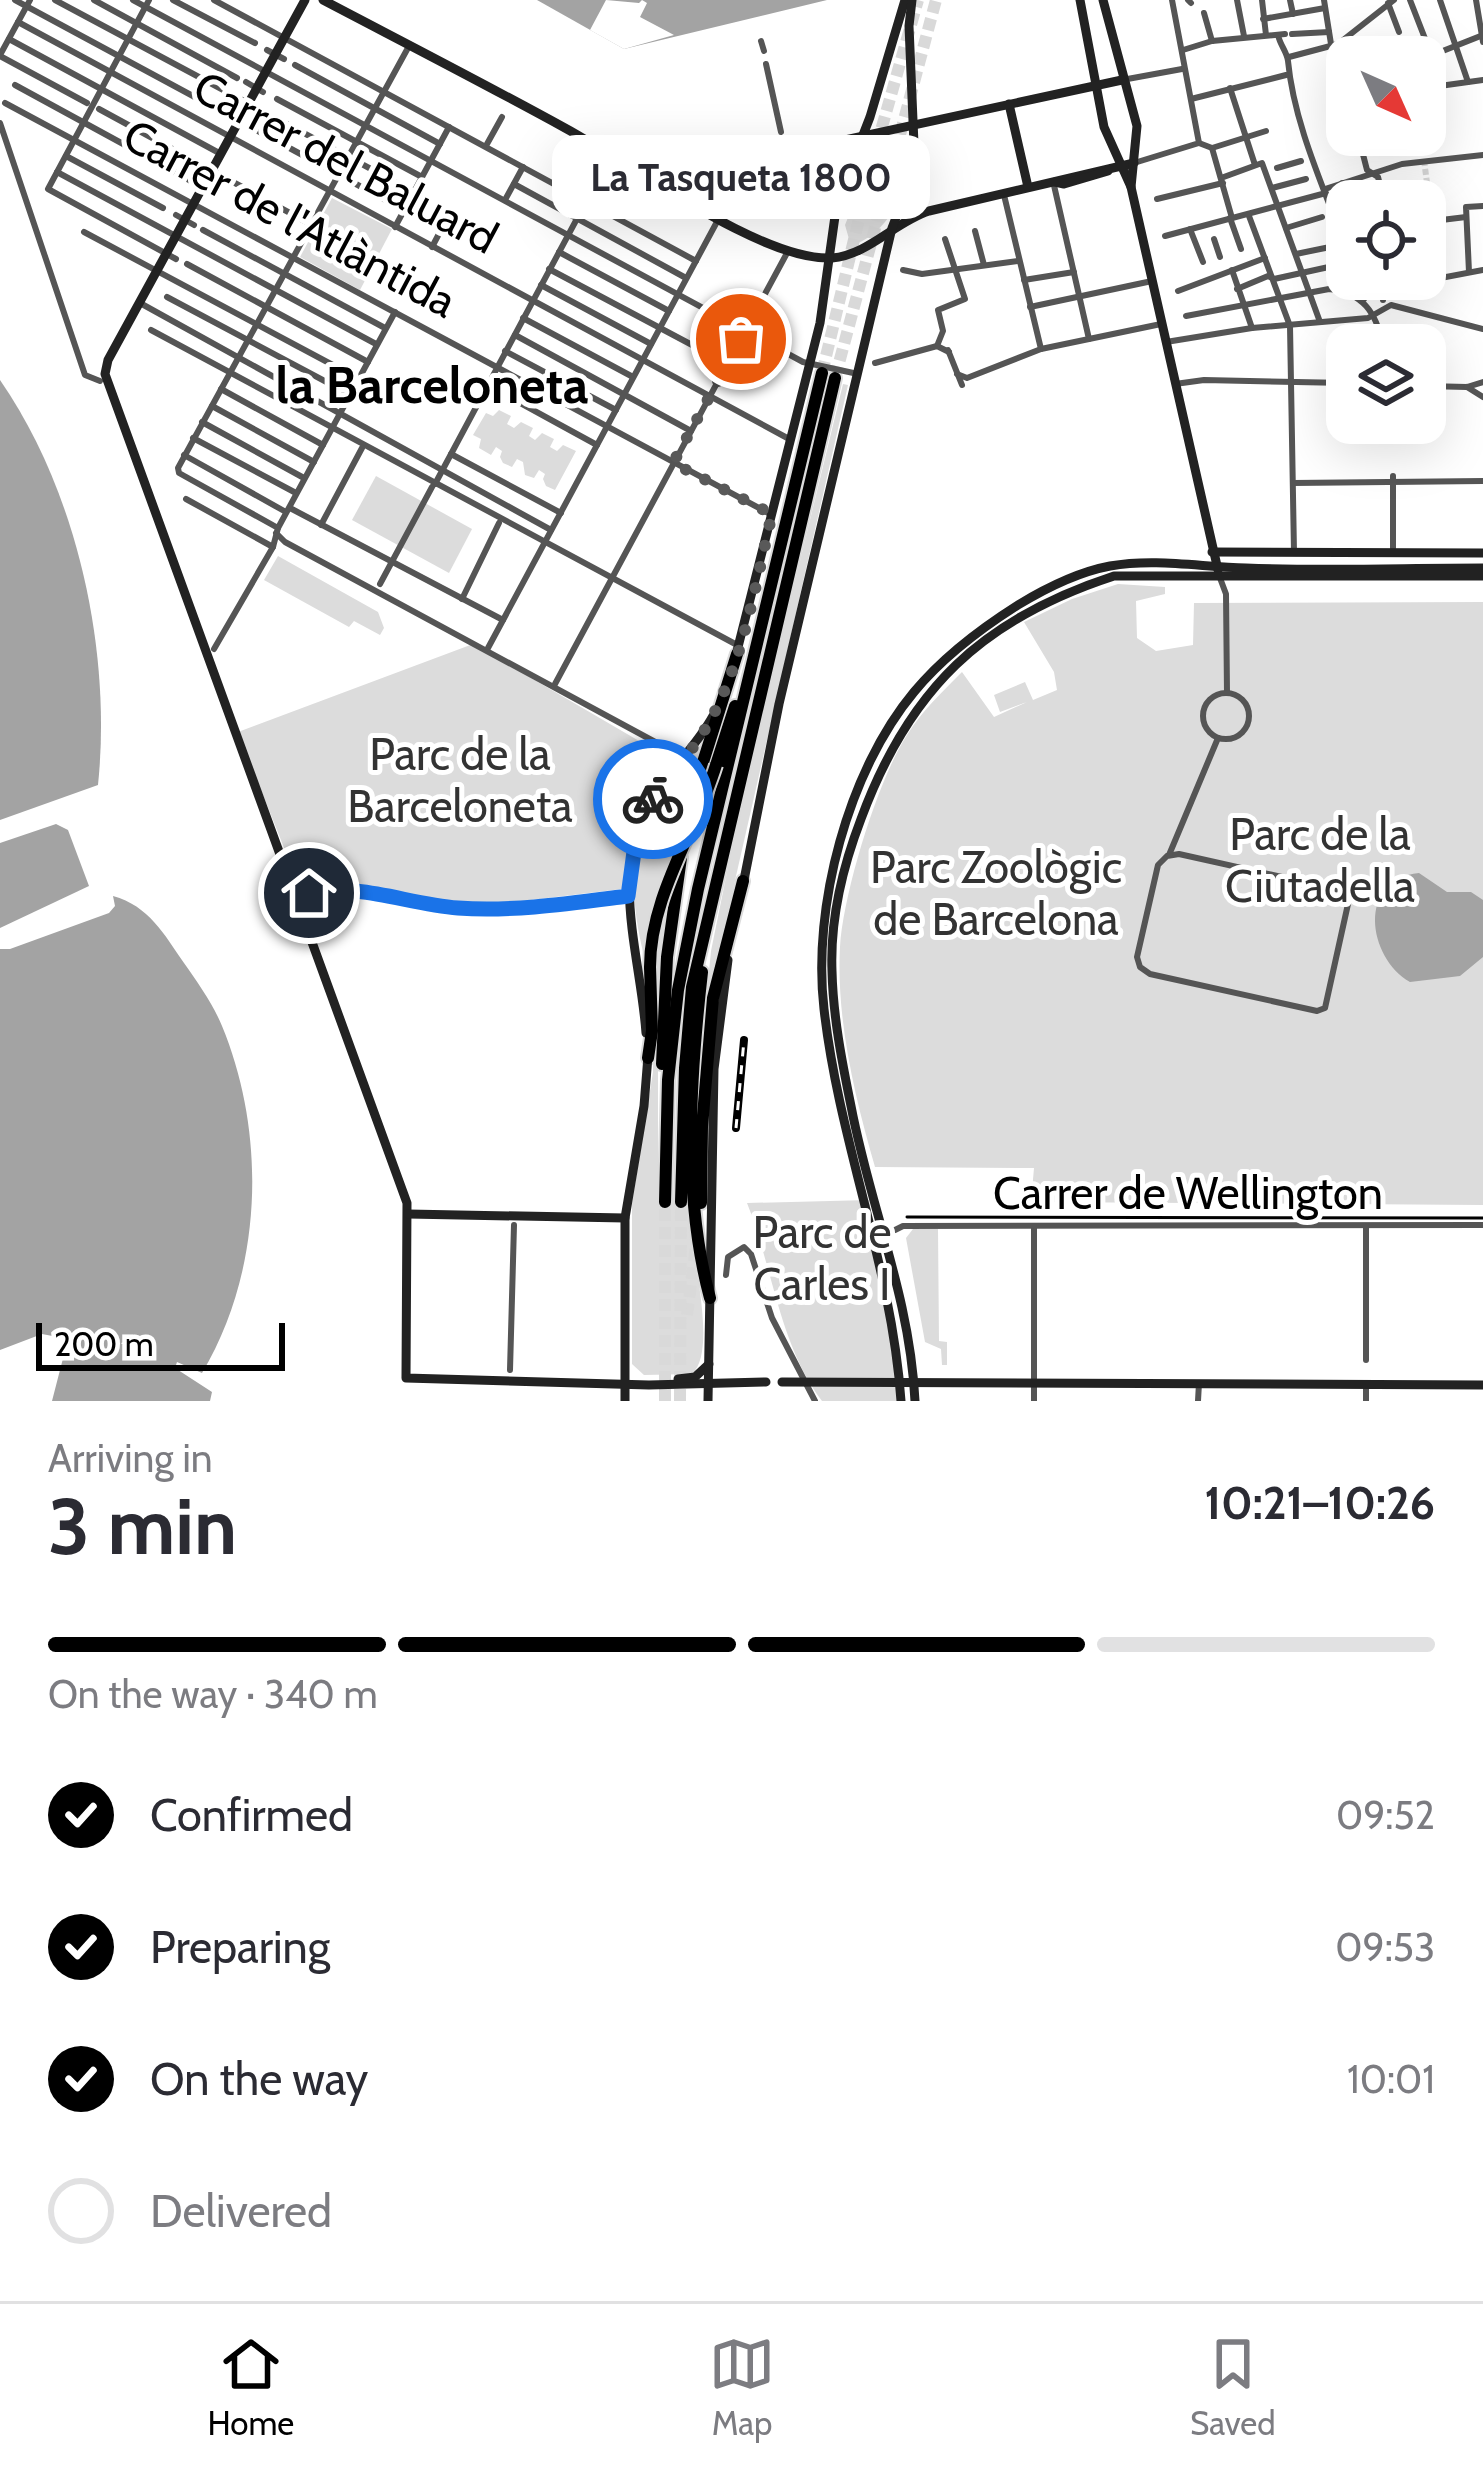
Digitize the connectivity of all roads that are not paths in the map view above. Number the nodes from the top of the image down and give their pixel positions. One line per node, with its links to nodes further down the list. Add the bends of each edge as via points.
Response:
1 (15, 0): 20 (street)
2 (56, 0): 39 (street)
3 (94, 0): 27 (street)
4 (133, 0): 21 (street)
5 (173, 0): 42 (street)
6 (214, 0): 36 (street)
7 (305, 0): 36 (street)
8 (323, 0): 44 (street)
9 (909, 0): 82 (street); 87 (street)
10 (1080, 0): 62 (street)
11 (1103, 0): 59 (street)
12 (1172, 0): 47 (street)
13 (1237, 0): 31 (street)
14 (1262, 0): 25 (street)
15 (1290, 0): 24 (street)
16 (1411, 0): 35 (street)
17 (1440, 0): 43 (street)
18 (1476, 0): 37 (street)
19 (1389, 1): 29 (street); 34 (street)
20 (29, 3): 26 (street); 51 (street)
21 (147, 3): 27 (street); 56 (street)
22 (1324, 4): 24 (street); 28 (street)
23 (1204, 13): 41 (street)
24 (1292, 14): 25 (street)
25 (1263, 19): 30 (street)
26 (18, 22): 38 (street); 57 (street, Carrer del Baluard)
27 (136, 23): 39 (street); 67 (street)
28 (1329, 32): 32 (street); 33 (street)
29 (1399, 32)
30 (1266, 35): 31 (street); 32 (street)
31 (1244, 36): 41 (street)
32 (1289, 36): 49 (street); 52 (street, via 1280,45)
33 (1331, 36)
34 (1345, 36)
35 (1422, 36)
36 (284, 38): 56 (street); 68 (street)
37 (1483, 38): 43 (street)
38 (9, 39): 50 (street); 66 (street)
39 (128, 40): 51 (street); 73 (street)
40 (761, 41): 48 (street)
41 (1212, 41): 47 (street)
42 (255, 43)
43 (1458, 45): 46 (street); 61 (street)
44 (409, 46): 68 (street); 97 (street)
45 (1326, 47): 49 (street)
46 (1446, 49)
47 (1183, 50): 55 (street)
48 (764, 51)
49 (1300, 55): 52 (street)
50 (0, 56): 72 (street)
51 (119, 56): 57 (street); 75 (street)
52 (1288, 57): 58 (street)
53 (766, 64): 86 (street)
54 (295, 65): 76 (street)
55 (1182, 69): 59 (street); 70 (street)
56 (266, 71): 67 (street); 81 (street)
57 (110, 72): 66 (street); 88 (street, Carrer del Baluard)
58 (1287, 73): 65 (street); 102 (street)
59 (1122, 80): 62 (street); 105 (street, via 1137,126)
60 (1483, 80): 61 (street)
61 (1468, 82): 63 (street)
62 (1098, 85): 74 (street); 107 (street)
63 (1446, 85)
64 (15, 86): 80 (street)
65 (1230, 88): 70 (street); 89 (street)
66 (101, 89): 80 (street); 96 (street)
67 (260, 90): 73 (street)
68 (384, 92): 76 (street); 83 (street)
69 (277, 99): 91 (street)
70 (1191, 99): 92 (street)
71 (5, 103): 90 (street, Carrer de l'Atlàntida)
72 (87, 103)
73 (248, 104): 88 (street); 101 (street)
74 (1009, 104): 82 (street); 123 (street)
75 (217, 109)
76 (375, 109): 81 (street); 93 (street)
77 (99, 110): 110 (street)
78 (502, 117): 94 (street)
79 (0, 123): 247 (street, via 85,375)
80 (83, 123): 90 (street); 122 (street)
81 (366, 125): 91 (street); 103 (street)
82 (916, 125): 87 (street); 147 (street, via 915,168)
83 (449, 127): 93 (street); 108 (street)
84 (258, 131): 114 (street)
85 (1266, 131): 89 (street)
86 (781, 132)
87 (862, 136): 111 (street); 168 (street, via 837,202)
88 (230, 137): 96 (street); 126 (street, Carrer del Baluard)
89 (1246, 138): 95 (street); 106 (street)
90 (75, 139): 99 (street); 133 (street, Carrer de l'Atlàntida)
91 (357, 142): 101 (street); 116 (street)
92 (1199, 143): 95 (street); 105 (street)
93 (440, 144): 103 (street)
94 (487, 144)
95 (1213, 148): 120 (street)
96 (221, 154): 110 (street)
97 (611, 154): 104 (street); 132 (street)
98 (1483, 155): 113 (street)
99 (66, 156): 112 (street); 136 (street)
100 (1366, 156): 113 (street)
101 (349, 157): 114 (street); 128 (street)
102 (1308, 159): 109 (street); 115 (street)
103 (431, 160): 116 (street); 131 (street)
104 (628, 163): 111 (street); 138 (street)
105 (1134, 163): 107 (street); 124 (street)
106 (1258, 164): 120 (street); 125 (street)
107 (1118, 166): 119 (street); 124 (street)
108 (523, 167): 121 (street); 132 (street)
109 (1277, 168)
110 (212, 171): 122 (street); 145 (street)
111 (702, 171): 138 (street, via 697,186)
112 (57, 172): 155 (street); 165 (street, via 48,190)
113 (1373, 174): 117 (street); 118 (street)
114 (339, 175): 126 (street); 137 (street)
115 (1314, 176): 125 (street); 127 (street)
116 (422, 177): 128 (street)
117 (1352, 180)
118 (1375, 180)
119 (1053, 181): 123 (street); 182 (street)
120 (1222, 181): 130 (street); 143 (street)
121 (514, 184): 131 (street); 142 (street)
122 (203, 187): 133 (street)
123 (1028, 187): 129 (street)
124 (1131, 187): 190 (street)
125 (1271, 188): 135 (street)
126 (330, 191): 145 (street); 146 (street, Carrer del Baluard)
127 (1326, 191): 135 (street)
128 (414, 192): 137 (street)
129 (1004, 193): 147 (street); 171 (street)
130 (1157, 199)
131 (506, 200): 154 (street)
132 (586, 201): 142 (street); 170 (street)
133 (194, 204): 155 (street); 166 (street, Carrer de l'Atlàntida)
134 (1483, 206): 140 (street, via 1466,207)
135 (1278, 207): 139 (street); 148 (street)
136 (163, 208)
137 (404, 210): 146 (street)
138 (714, 215): 163 (street); 170 (street)
139 (1250, 216): 143 (street); 169 (street)
140 (1466, 216): 144 (street); 184 (street)
141 (1322, 217): 148 (street)
142 (577, 218): 154 (street); 187 (street)
143 (1229, 218): 149 (street); 161 (street)
144 (1446, 219)
145 (312, 224): 166 (street)
146 (395, 227): 159 (street, Carrer del Baluard)
147 (892, 228): 168 (street, via 863,249); 243 (street)
148 (1285, 228): 164 (street)
149 (1190, 229): 156 (street); 172 (street)
150 (203, 230): 185 (street)
151 (441, 230): 159 (street)
152 (975, 231): 174 (street)
153 (84, 232): 178 (street)
154 (568, 234): 162 (street); 196 (street)
155 (176, 236): 165 (street); 193 (street)
156 (1165, 236)
157 (945, 239): 176 (street)
158 (1214, 239): 167 (street)
159 (432, 247): 202 (street, Carrer del Baluard)
160 (1326, 248): 164 (street)
161 (1241, 249)
162 (559, 251): 177 (street); 208 (street)
163 (787, 253): 168 (street); 223 (street)
164 (1296, 254): 183 (street)
165 (171, 256): 178 (street)
166 (294, 257): 185 (street); 210 (street, Carrer de l'Atlàntida)
167 (1220, 257)
168 (829, 258): 240 (street)
169 (1265, 258): 180 (street); 188 (street)
170 (696, 261): 187 (street)
171 (1019, 261): 174 (street); 189 (street)
172 (1203, 262)
173 (187, 264): 205 (street)
174 (984, 265): 176 (street)
175 (1326, 267): 183 (street)
176 (953, 268): 179 (street); 224 (street, via 964,299 938,310)
177 (549, 269): 191 (street); 218 (street)
178 (158, 270): 204 (street); 214 (street)
179 (903, 270)
180 (1232, 270): 192 (street); 194 (street)
181 (1483, 270): 184 (street)
182 (1074, 272): 189 (street); 198 (street)
183 (1304, 272): 188 (street); 195 (street)
184 (1469, 272): 186 (street)
185 (285, 274): 193 (street); 219 (street)
186 (1446, 275)
187 (686, 278): 196 (street)
188 (1274, 278): 192 (street); 199 (street)
189 (1023, 280): 207 (street)
190 (1152, 280): 198 (street); 215 (street)
191 (541, 284): 202 (street); 230 (street)
192 (1237, 289): 206 (street)
193 (275, 290): 205 (street); 229 (street)
194 (1178, 291)
195 (1312, 292): 199 (street); 209 (street, via 1359,296); 213 (street)
196 (678, 293): 208 (street); 223 (street)
197 (167, 297): 226 (street)
198 (1080, 297): 207 (street); 227 (street)
199 (1281, 298): 206 (street); 217 (street)
200 (1366, 300): 209 (street)
201 (1382, 300): 203 (street)
202 (532, 301): 212 (street); 236 (street, Carrer del Baluard)
203 (1383, 303): 209 (street); 221 (street)
204 (140, 304): 235 (street); 314 (street, via 108,359 107,379)
205 (266, 306): 214 (street); 237 (street)
206 (1244, 306): 211 (street); 220 (street)
207 (1030, 307): 232 (street)
208 (669, 311): 218 (street)
209 (1371, 312): 213 (street); 216 (street)
210 (395, 313): 219 (street); 241 (street, Carrer de l'Atlàntida)
211 (1186, 316)
212 (523, 318): 225 (street); 244 (street)
213 (1320, 322): 217 (street)
214 (257, 323): 226 (street); 245 (street)
215 (1161, 323): 227 (street); 228 (street)
216 (1375, 324)
217 (1290, 326): 220 (street); 246 (street)
218 (660, 327): 230 (street); 239 (street)
219 (386, 328): 229 (street)
220 (1252, 328): 228 (street)
221 (1483, 329)
222 (151, 330): 242 (street)
223 (745, 331): 239 (street); 240 (street)
224 (943, 332): 231 (street); 234 (street)
225 (514, 334): 233 (street); 255 (street)
226 (248, 340): 235 (street); 256 (street)
227 (1089, 340): 232 (street)
228 (1165, 342): 250 (street)
229 (378, 344): 237 (street)
230 (651, 344): 236 (street)
231 (937, 346): 234 (street); 238 (street)
232 (1041, 349): 234 (street, via 965,381)
233 (505, 352): 241 (street); 260 (street)
234 (949, 352)
235 (239, 356): 242 (street); 261 (street)
236 (642, 361): 244 (street); 257 (street, Carrer del Baluard)
237 (368, 362): 245 (street)
238 (875, 363)
239 (728, 364): 257 (street)
240 (810, 364): 243 (street); 267 (street)
241 (496, 367): 251 (street); 263 (street, Carrer de l'Atlàntida)
242 (230, 372): 254 (street); 264 (street)
243 (858, 374): 313 (street)
244 (633, 377): 255 (street)
245 (359, 379): 256 (street)
246 (1294, 380): 248 (street); 250 (street); 279 (street)
247 (98, 382)
248 (1326, 382)
249 (1483, 382): 253 (street)
250 (1175, 384): 294 (street)
251 (487, 385): 269 (street); 271 (street)
252 (1446, 386): 253 (street)
253 (1467, 387): 258 (street)
254 (220, 389): 259 (street); 268 (street)
255 (625, 393): 260 (street); 265 (street)
256 (350, 395): 261 (street)
257 (710, 396): 265 (street); 267 (street, Carrer del Baluard)
258 (1483, 397)
259 (212, 406): 262 (street); 273 (street)
260 (616, 410): 263 (street)
261 (341, 412): 264 (street); 275 (street)
262 (202, 422): 266 (street); 276 (street)
263 (607, 427): 269 (street); 274 (street, Carrer de l'Atlàntida)
264 (332, 428): 268 (street); 280 (street)
265 (691, 431): 274 (street)
266 (193, 438): 272 (street); 281 (street)
267 (791, 440): 285 (street)
268 (323, 445): 273 (street)
269 (597, 445): 284 (street)
270 (362, 448): 287 (street)
271 (451, 454): 275 (street); 284 (street)
272 (184, 455): 283 (street); 289 (street, via 177,471)
273 (314, 462): 276 (street)
274 (673, 463): 285 (street, Carrer de l'Atlàntida); 299 (street)
275 (443, 467): 280 (street); 288 (street)
276 (305, 479): 281 (street)
277 (1392, 480): 278 (street); 279 (street); 292 (street)
278 (1483, 481)
279 (1293, 483): 293 (street)
280 (433, 486): 290 (street); 296 (street)
281 (297, 494): 283 (street)
282 (185, 500): 291 (street)
283 (288, 510): 287 (street); 289 (street)
284 (561, 513): 288 (street)
285 (772, 514): 306 (street)
286 (499, 523): 301 (street)
287 (321, 525): 296 (street)
288 (551, 530): 290 (street)
289 (277, 531): 291 (street); 303 (street)
290 (545, 543): 299 (street); 302 (street)
291 (273, 547): 304 (street)
292 (1393, 548)
293 (1294, 552): 294 (street); 295 (street)
294 (1213, 553): 297 (street)
295 (1483, 553)
296 (392, 562): 300 (street); 301 (street)
297 (1218, 570): 298 (street); 298 (street); 308 (street, via 1226,594); 342 (street, via 1108,566 1002,615 913,693 857,794 824,915 822,995); 343 (street, via 1114,576 1030,610 927,695 871,790 843,877 831,969 854,1123 887,1235)
298 (1483, 572)
299 (613, 578): 306 (street); 307 (street)
300 (380, 584)
301 (462, 599): 302 (street)
302 (503, 620): 303 (street)
303 (488, 648): 307 (street)
304 (214, 649)
305 (756, 649): 312 (highway, via 829,375); 316 (highway, bridge, via 702,809 658,906); 317 (highway, via 678,990)
306 (738, 650): 310 (street, via 717,707); 317 (highway, via 676,886 662,1012)
307 (554, 684): 310 (street)
308 (1227, 693): 309 (street, via 1213,697 1203,715); 309 (street, via 1245,704 1247,724 1232,738)
309 (1218, 738): 311 (street)
310 (684, 758): 315 (street, via 646,809)
311 (1169, 855): 311 (street, via 1158,865 1139,967 1325,1008 1345,891)
312 (723, 856): 319 (highway, via 692,987); 329 (highway, via 698,1010 692,1175 695,1240)
313 (743, 881): 320 (highway, via 713,998); 329 (street, via 714,1069)
314 (296, 896): 315 (street, via 362,889 482,910); 321 (street)
315 (628, 896): 316 (street)
316 (648, 1058): 322 (street)
317 (667, 1145): 318 (highway)
318 (665, 1202)
319 (681, 1202)
320 (701, 1203)
321 (407, 1214): 322 (street); 337 (street, via 408,1380)
322 (625, 1218): 331 (street)
323 (514, 1225): 333 (street)
324 (1483, 1225): 326 (street, Carrer de Wellington)
325 (1034, 1226): 326 (street, Carrer de Wellington); 327 (street, Carrer de Wellington); 336 (street)
326 (1366, 1226): 330 (street)
327 (895, 1230)
328 (726, 1275): 338 (street, via 728,1257 744,1247)
329 (710, 1298): 332 (street)
330 (1366, 1360)
331 (625, 1362): 332 (street, via 644,1379 689,1378); 337 (street)
332 (709, 1364): 340 (street); 341 (street)
333 (511, 1370)
334 (766, 1382): 341 (street)
335 (782, 1382): 338 (street)
336 (1034, 1382): 339 (street); 343 (street); 351 (street)
337 (625, 1383): 340 (street); 346 (street)
338 (803, 1383): 342 (street); 348 (street)
339 (1199, 1383): 344 (street); 352 (street)
340 (709, 1384): 341 (street); 347 (street)
341 (740, 1384)
342 (900, 1384): 343 (street); 349 (street)
343 (913, 1384): 350 (street)
344 (1366, 1385): 345 (street); 353 (street)
345 (1483, 1385)
346 (625, 1401)
347 (708, 1401)
348 (815, 1401)
349 (901, 1401)
350 (914, 1401)
351 (1034, 1401)
352 (1198, 1401)
353 (1366, 1401)

